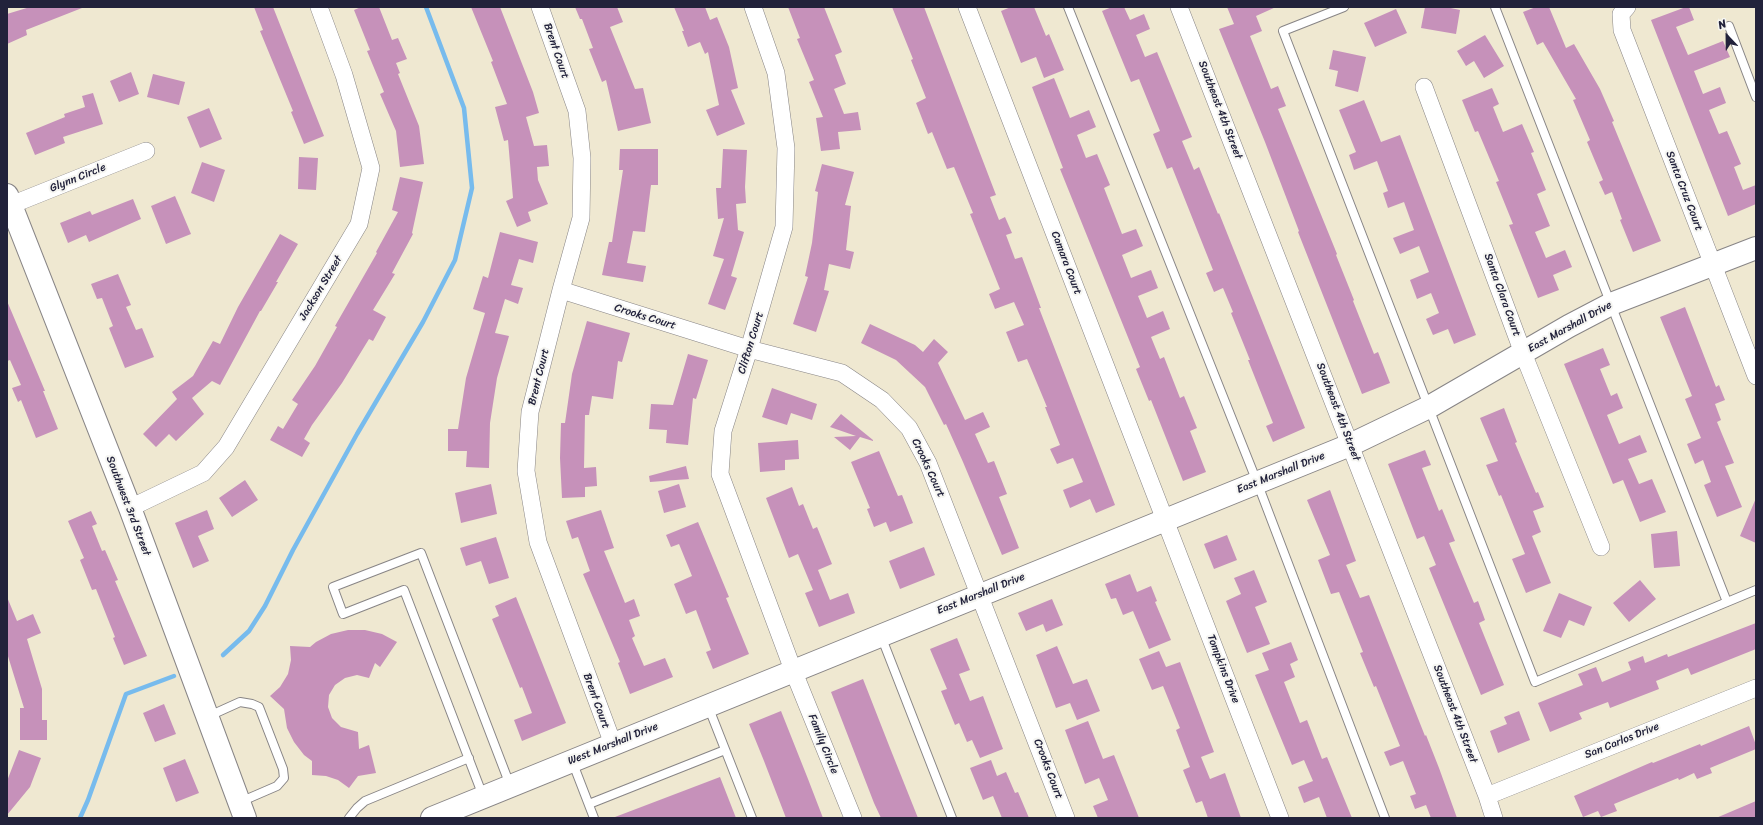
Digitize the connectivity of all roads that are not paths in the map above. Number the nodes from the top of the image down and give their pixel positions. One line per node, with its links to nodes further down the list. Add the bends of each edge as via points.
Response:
1 (319, 7): 25 (street, Jackson Street, via 344,75 371,168 359,224 226,447 203,473)
2 (540, 7): 17 (street, Brent Court, via 577,111 582,158 581,218)
3 (753, 7): 19 (street, Clifton Court, via 776,73 786,148 784,227)
4 (967, 7): 26 (street, Camara Court)
5 (1068, 7): 24 (lane)
6 (1179, 7): 23 (street, Southeast 4th Street)
7 (1344, 7): 22 (lane, via 1283,31)
8 (1495, 7): 18 (lane)
9 (1627, 7): 16 (street, Santa Cruz Court, via 1621,14 1622,30)
10 (1729, 26): 12 (lane)
11 (1424, 87): 20 (street, Santa Clara Court)
12 (1756, 97)
13 (146, 151): 14 (street, Glynn Circle)
14 (9, 200): 25 (main road, Southwest 3rd Street)
15 (1756, 248): 16 (main road, East Marshall Drive)
16 (1713, 265): 18 (main road, East Marshall Drive); 21 (street, Santa Cruz Court)
17 (561, 290): 19 (street, Crooks Court); 36 (street, Brent Court, via 530,412 526,471 538,542)
18 (1611, 304): 20 (main road, East Marshall Drive); 30 (lane)
19 (750, 349): 29 (street, Crooks Court, via 842,373 882,400 909,428 928,463); 32 (street, Clifton Court, via 723,431 720,474)
20 (1523, 353): 22 (main road, East Marshall Drive); 27 (street, Santa Clara Court)
21 (1756, 376)
22 (1429, 407): 23 (main road, East Marshall Drive); 30 (lane, via 1535,682)
23 (1350, 445): 24 (main road, East Marshall Drive); 41 (street, Southeast 4th Street)
24 (1257, 482): 26 (main road, East Marshall Drive); 53 (lane)
25 (130, 508): 35 (main road, Southwest 3rd Street)
26 (1165, 520): 29 (main road, East Marshall Drive); 52 (street, Tompkins Drive)
27 (1601, 547)
28 (1756, 590): 30 (lane)
29 (980, 594): 31 (main road, East Marshall Drive); 51 (street, Crooks Court)
30 (1727, 602)
31 (881, 635): 32 (main road, East Marshall Drive); 50 (lane)
32 (793, 670): 34 (main road, West Marshall Drive); 49 (street, Family Circle)
33 (1756, 688): 41 (street, San Carlos Drive)
34 (708, 705): 36 (main road, West Marshall Drive); 37 (lane)
35 (207, 716): 44 (main road, Southwest 3rd Street); 44 (lane, via 240,702 259,707 283,769 284,778 277,786)
36 (613, 744): 39 (main road, West Marshall Drive)
37 (725, 750): 43 (lane); 48 (lane)
38 (469, 758): 40 (lane, via 404,590 343,614 333,587 421,553); 42 (lane); 45 (lane, via 365,801)
39 (572, 761): 40 (main road, West Marshall Drive); 43 (lane)
40 (511, 786): 42 (main road, West Marshall Drive)
41 (1487, 796): 54 (street, Southeast 4th Street)
42 (484, 797): 46 (main road, West Marshall Drive, via 461,809)
43 (589, 804): 47 (lane)
44 (242, 810)
45 (350, 818)
46 (432, 818)
47 (594, 818)
48 (752, 818)
49 (853, 818)
50 (952, 818)
51 (1066, 818)
52 (1280, 818)
53 (1385, 818)
54 (1494, 818)

